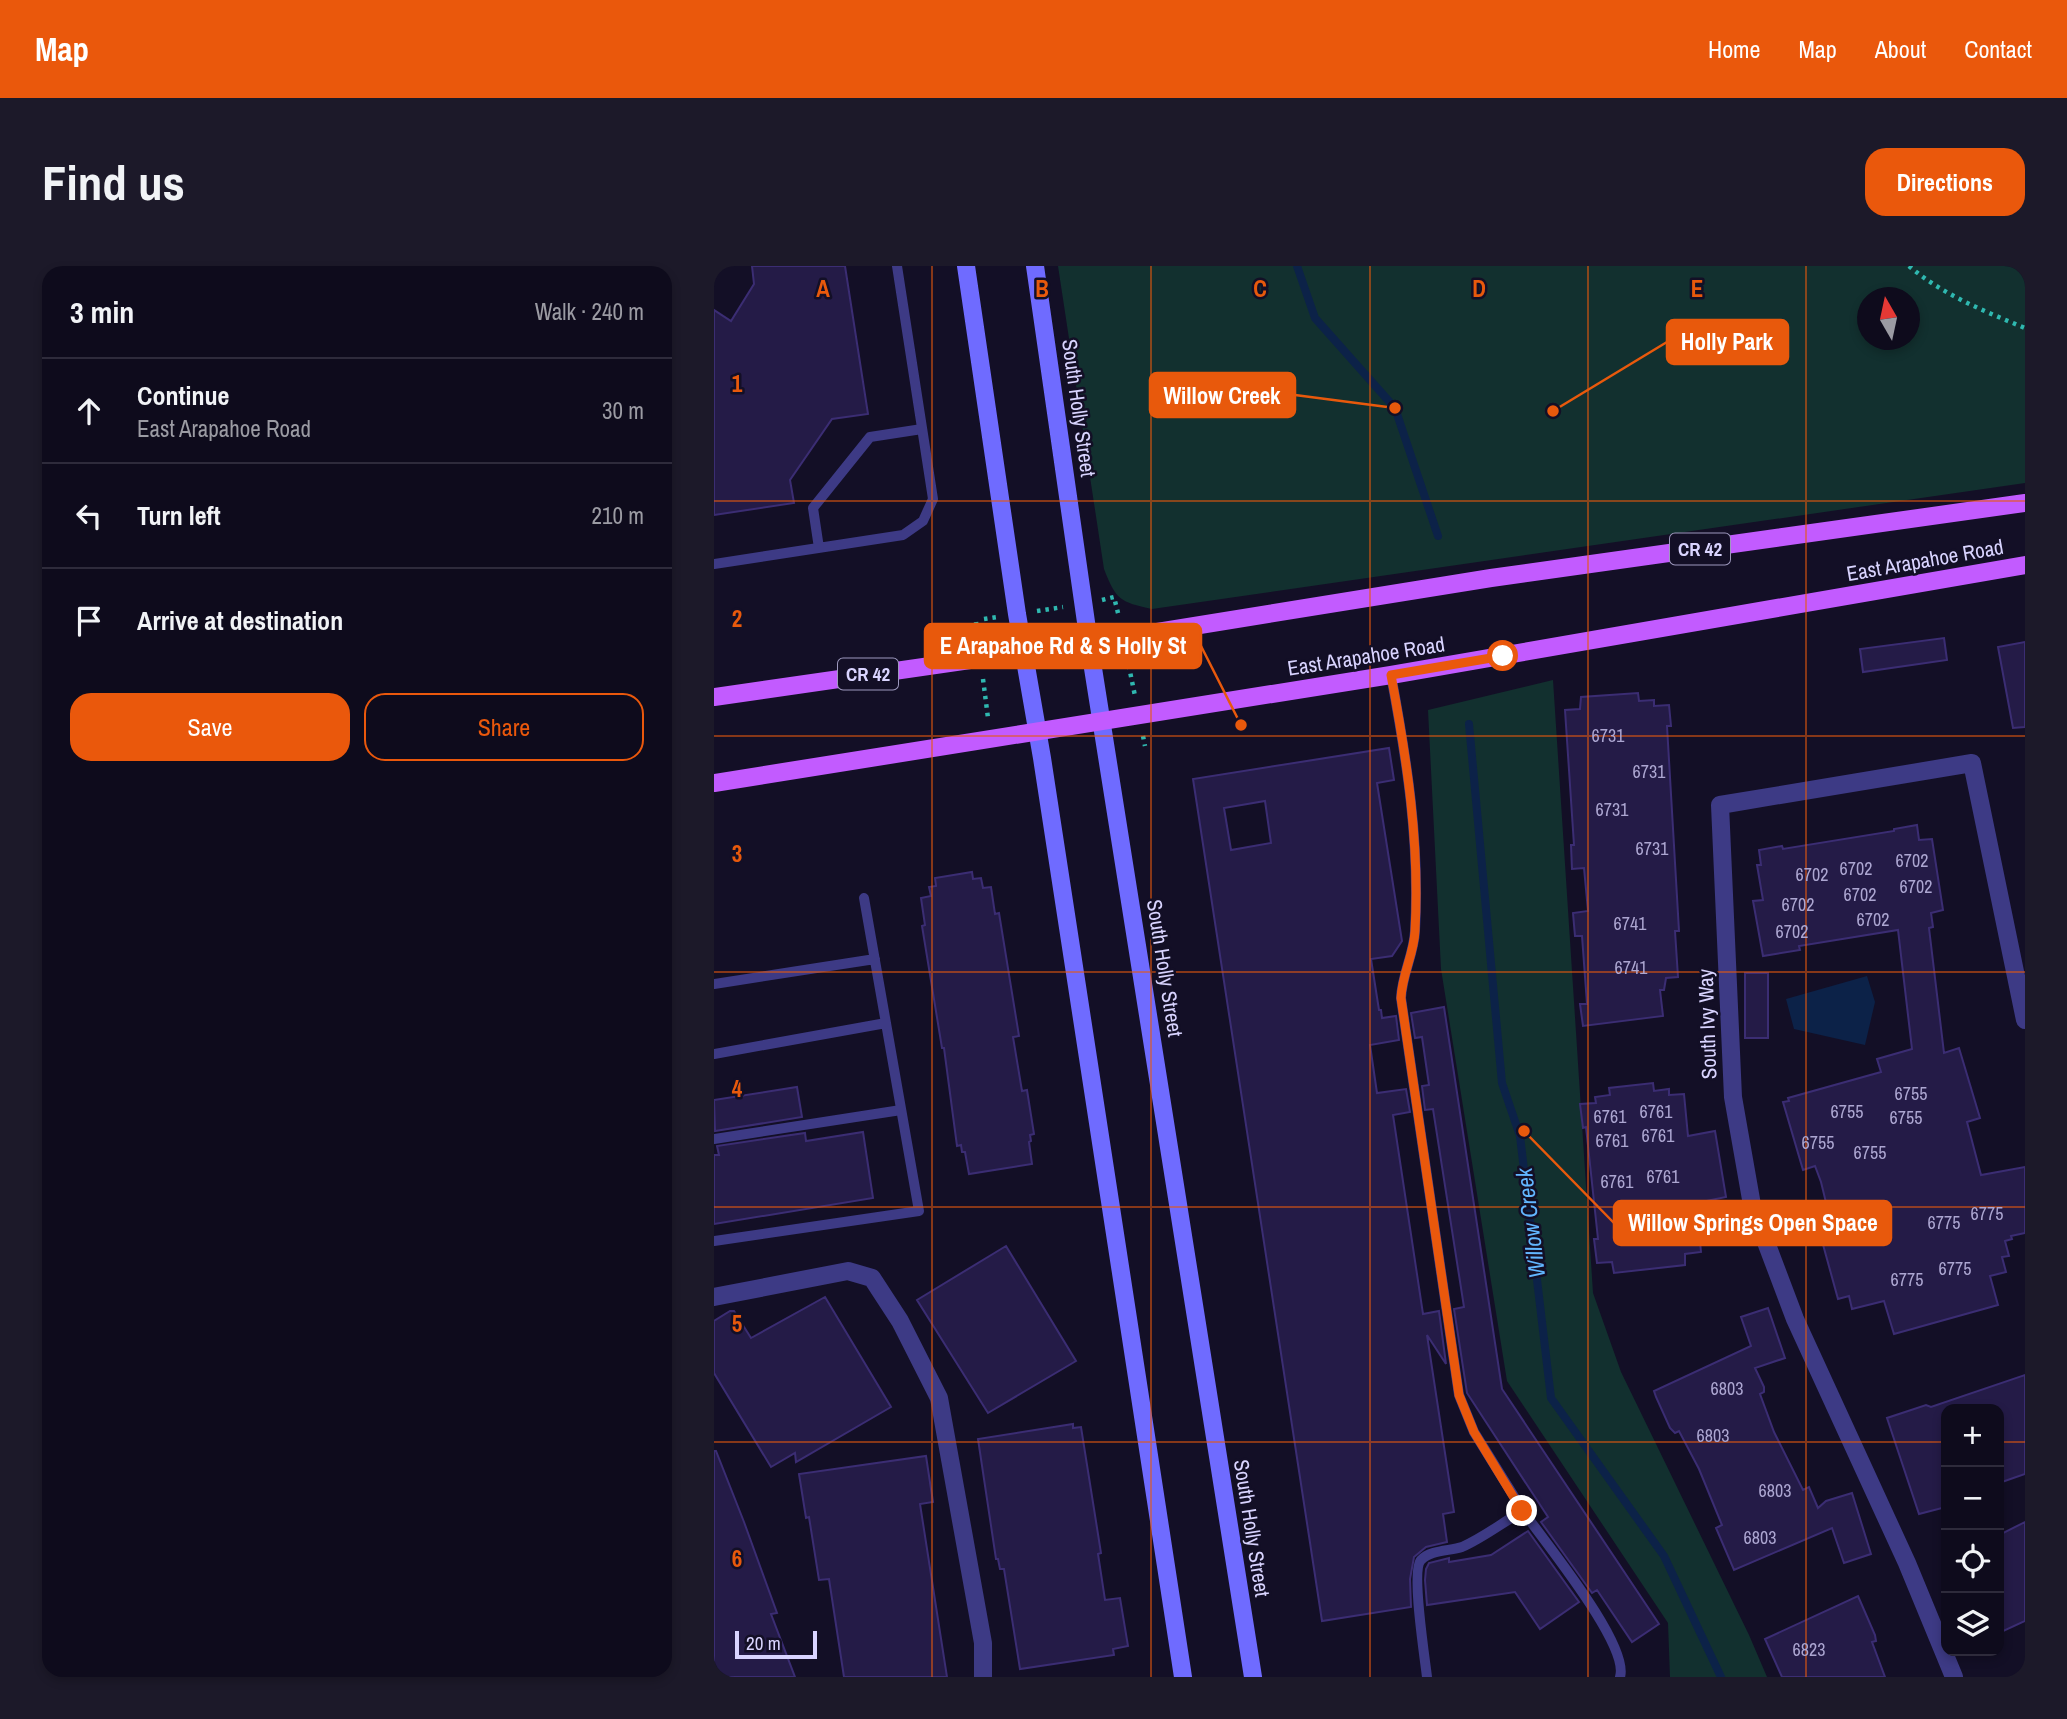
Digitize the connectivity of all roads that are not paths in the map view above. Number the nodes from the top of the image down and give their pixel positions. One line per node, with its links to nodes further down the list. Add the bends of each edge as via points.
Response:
1 (897, 266): 4 (lane)
2 (966, 266): 10 (main road)
3 (1035, 266): 9 (main road, South Holly Street)
4 (922, 429): 6 (lane, via 870,438 813,508); 6 (lane, via 933,499 923,521 903,536)
5 (2025, 503): 9 (main road, East Arapahoe Road / CR 42, via 1491,578)
6 (819, 548): 7 (lane)
7 (714, 564)
8 (2025, 565): 11 (main road, East Arapahoe Road)
9 (1089, 643): 10 (main road, East Arapahoe Road / CR 42); 13 (main road, South Holly Street)
10 (1023, 652): 12 (main road, East Arapahoe Road / CR 42); 14 (main road)
11 (1391, 675): 13 (main road, East Arapahoe Road); 27 (lane, via 1415,820 1414,951 1401,998 1444,1300 1459,1395 1474,1432)
12 (714, 697)
13 (1103, 722): 14 (main road, East Arapahoe Road); 30 (main road, South Holly Street)
14 (1037, 731): 15 (main road, East Arapahoe Road); 29 (main road)
15 (714, 783)
16 (864, 898): 17 (lane)
17 (875, 960): 19 (lane); 21 (lane)
18 (2022, 982): 20 (street); 33 (street, South Ivy Way, via 1972,763 1720,805 1733,1097 1752,1205 1795,1319)
19 (714, 984)
20 (2025, 1020)
21 (886, 1023): 22 (lane); 23 (lane)
22 (714, 1054)
23 (901, 1110): 24 (lane); 25 (lane, via 919,1211)
24 (714, 1139)
25 (714, 1241)
26 (714, 1297): 28 (street, via 848,1271 872,1278 939,1398 983,1643)
27 (1522, 1511): 31 (lane, via 1462,1546 1419,1561); 32 (lane, via 1610,1636)
28 (982, 1677)
29 (1183, 1677)
30 (1252, 1677)
31 (1427, 1677)
32 (1620, 1677)
33 (1954, 1677)

